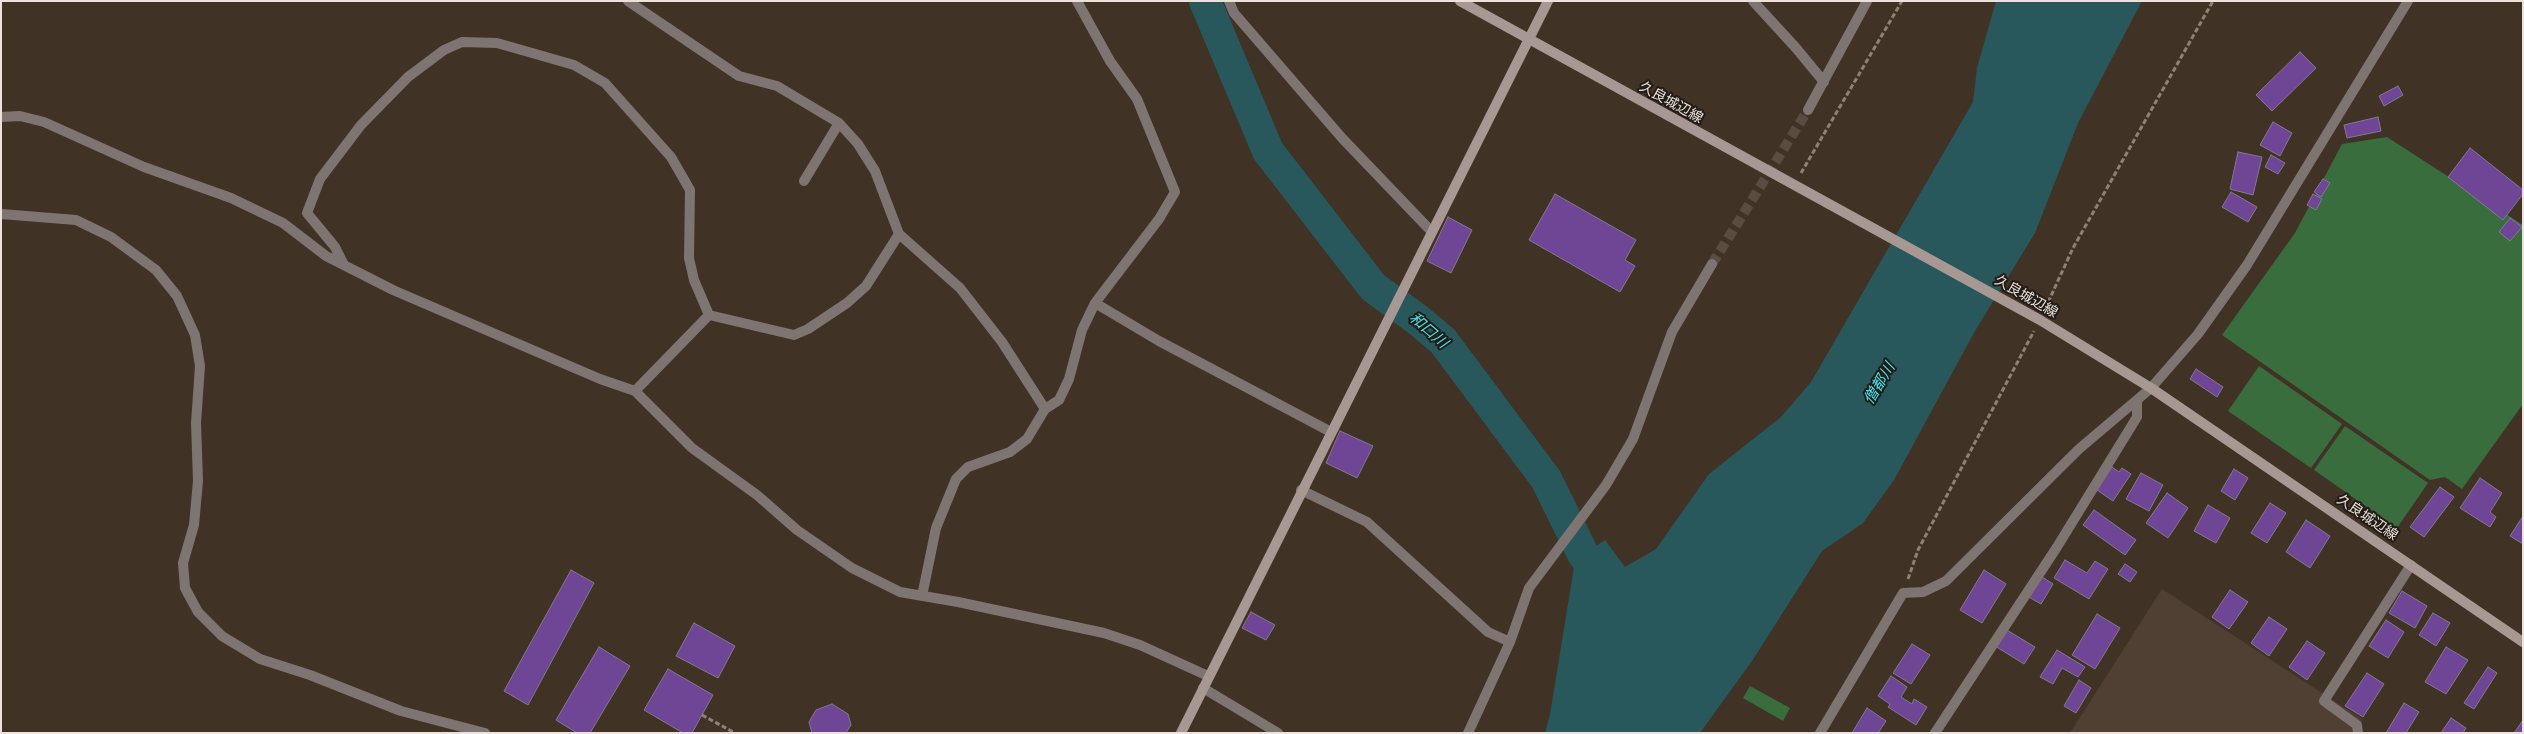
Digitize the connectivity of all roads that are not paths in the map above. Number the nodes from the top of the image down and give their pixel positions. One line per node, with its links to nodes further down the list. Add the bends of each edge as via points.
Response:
1 (628, 1): 13 (street, via 739,76 777,86)
2 (1077, 1): 20 (street, via 1110,61 1137,99 1175,192 1159,219)
3 (1229, 1): 16 (street, via 1234,13 1342,138)
4 (1460, 1): 9 (main road, 久良城辺線)
5 (1548, 1): 9 (main road)
6 (1753, 1): 10 (street)
7 (1867, 1): 10 (street)
8 (2408, 1): 22 (street, via 2247,265 2198,334)
9 (1528, 40): 16 (main road); 22 (main road, 久良城辺線, via 2027,312)
10 (1824, 82): 11 (street)
11 (1808, 110)
12 (1, 117): 19 (street, via 20,116 44,122 144,167 231,198 283,223 326,256)
13 (839, 123): 14 (street); 17 (street, via 858,144 875,171)
14 (804, 181)
15 (1, 214): 34 (street, via 76,220 111,237 156,270 177,296 195,335 200,366 196,423 198,481 194,525 183,563 184,588 198,612 222,636 260,659 402,711)
16 (1432, 232): 26 (main road)
17 (900, 234): 21 (street, via 866,286 847,303 794,335); 25 (street, via 960,288 1002,342)
18 (1712, 264): 30 (street, via 1672,332 1633,440 1606,485 1529,588)
19 (344, 265): 21 (street, via 335,247 308,213 320,179 361,125 408,77 444,50 462,42 497,43 574,65 604,84 671,157 690,190 689,258 694,280); 23 (street, via 393,290)
20 (1095, 303): 25 (street, via 1082,330 1069,379 1059,400); 26 (street, via 1159,341)
21 (709, 315): 23 (street)
22 (2151, 388): 24 (street); 28 (main road, 久良城辺線)
23 (635, 391): 29 (street, via 692,448 757,494 797,530 852,568 900,592)
24 (2138, 400): 38 (street, via 2079,448 1946,582 1923,592 1903,593); 39 (street, via 2137,417)
25 (1046, 409): 29 (street, via 1027,440 1010,452 968,467 956,479 936,528)
26 (1331, 432): 27 (main road)
27 (1301, 490): 30 (street, via 1367,522 1488,632); 32 (main road)
28 (2412, 565): 31 (main road, 久良城辺線); 40 (street, via 2324,701 2357,725)
29 (922, 596): 32 (street, via 1104,633)
30 (1510, 642): 37 (street)
31 (2523, 642)
32 (1208, 676): 33 (main road)
33 (1203, 688): 35 (main road); 36 (street)
34 (485, 733)
35 (1181, 733)
36 (1278, 733)
37 (1468, 733)
38 (1820, 733)
39 (1935, 733)
40 (2358, 733)

